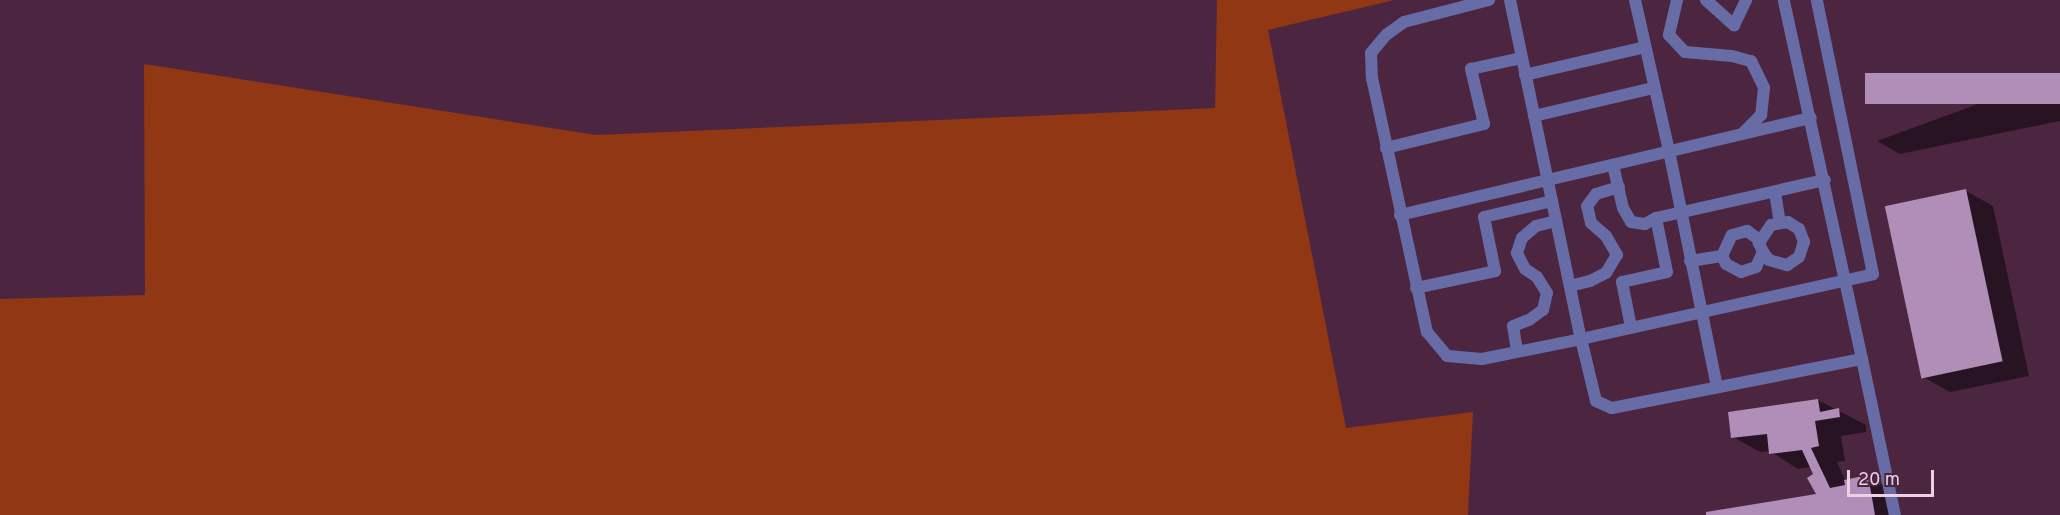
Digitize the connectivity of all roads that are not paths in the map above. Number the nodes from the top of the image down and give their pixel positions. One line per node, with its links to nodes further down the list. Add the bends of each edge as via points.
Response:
1 (1489, 0): 16 (lane, via 1404,22 1371,53 1371,78)
2 (1510, 0): 10 (lane)
3 (1635, 0): 9 (lane)
4 (1677, 0): 15 (lane, via 1669,35 1685,52 1751,61 1764,88 1761,115)
5 (1706, 0): 6 (lane, via 1734,25)
6 (1746, 0)
7 (1784, 0): 14 (lane)
8 (1817, 0): 32 (lane, via 1874,274)
9 (1645, 47): 11 (lane); 12 (lane)
10 (1521, 58): 11 (lane); 16 (lane, via 1471,69 1484,124)
11 (1525, 75): 13 (lane)
12 (1653, 88): 13 (lane); 17 (lane)
13 (1534, 116): 19 (lane)
14 (1811, 118): 15 (lane); 20 (lane)
15 (1743, 134): 17 (lane)
16 (1386, 148): 25 (lane)
17 (1669, 151): 18 (lane); 24 (lane)
18 (1613, 165): 19 (lane); 21 (lane)
19 (1547, 180): 23 (lane); 25 (lane)
20 (1825, 180): 22 (lane); 32 (lane)
21 (1618, 188): 26 (lane, via 1631,222 1645,224); 33 (lane, via 1596,194 1587,206 1591,223 1606,236 1617,255 1606,273)
22 (1774, 192): 24 (lane); 28 (lane)
23 (1552, 201): 27 (lane); 34 (lane, via 1484,217 1495,271)
24 (1680, 212): 26 (lane); 31 (lane)
25 (1401, 215): 34 (lane)
26 (1656, 218): 36 (lane, via 1667,272 1622,282)
27 (1556, 221): 33 (lane); 38 (lane, via 1536,226 1522,238 1518,253 1525,269 1537,277 1547,293 1543,310 1513,326)
28 (1780, 223): 29 (lane, via 1771,225); 29 (lane, via 1788,222 1799,229 1804,242 1799,257 1787,265 1769,261)
29 (1761, 248): 30 (lane, via 1747,231 1732,235); 30 (lane, via 1756,267 1741,272 1726,264)
30 (1722, 256): 31 (lane)
31 (1690, 261): 35 (lane)
32 (1847, 280): 35 (lane); 39 (lane)
33 (1570, 286): 37 (lane)
34 (1416, 288): 38 (lane, via 1427,332 1447,356 1482,359)
35 (1701, 311): 36 (lane); 40 (lane)
36 (1631, 327): 37 (lane)
37 (1581, 339): 38 (lane); 40 (lane, via 1596,401 1612,408)
38 (1517, 351)
39 (1863, 359): 40 (lane); 41 (lane)
40 (1717, 387)
41 (1895, 515)

